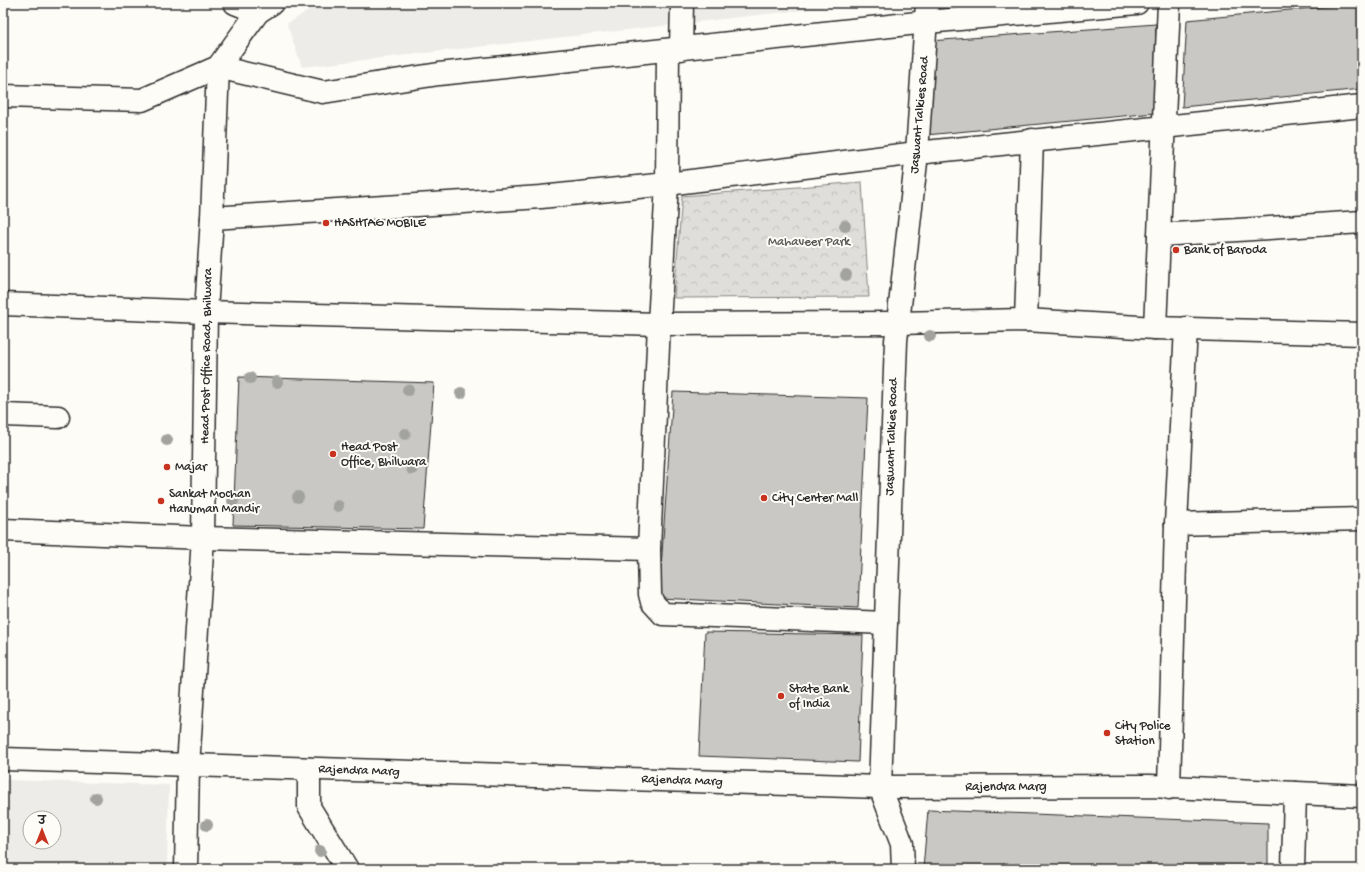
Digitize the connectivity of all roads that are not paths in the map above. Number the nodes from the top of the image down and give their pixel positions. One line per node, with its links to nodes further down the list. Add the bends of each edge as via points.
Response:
1 (235, 3): 5 (street)
2 (682, 3): 7 (street)
3 (1137, 3): 6 (street)
4 (1169, 3): 11 (street)
5 (265, 7): 8 (street)
6 (927, 13): 7 (street); 13 (street, Jaswant Talkies Road)
7 (674, 50): 8 (street, via 439,74 323,92); 14 (street)
8 (218, 67): 9 (street, via 142,100); 15 (street, Head Post Office Road, Bhilwara)
9 (3, 96)
10 (1362, 106): 11 (street)
11 (1164, 127): 12 (street); 17 (street)
12 (1032, 140): 13 (street); 20 (street)
13 (918, 153): 14 (street); 21 (street, Jaswant Talkies Road)
14 (667, 184): 15 (street, via 541,197); 22 (street)
15 (212, 218): 19 (street, Head Post Office Road, Bhilwara)
16 (1362, 222): 17 (street)
17 (1159, 235): 23 (street)
18 (3, 304): 19 (street)
19 (206, 312): 22 (street); 31 (street, Head Post Office Road, Bhilwara)
20 (1026, 320): 21 (street); 23 (street)
21 (898, 323): 22 (street); 33 (street, Jaswant Talkies Road)
22 (659, 324): 32 (street)
23 (1155, 328): 24 (street)
24 (1186, 328): 25 (street); 29 (street)
25 (1362, 334)
26 (3, 415): 27 (street)
27 (58, 417)
28 (1362, 519): 29 (street)
29 (1176, 524): 38 (street)
30 (3, 530): 31 (street)
31 (203, 538): 32 (street); 35 (street, Head Post Office Road, Bhilwara)
32 (649, 549): 33 (street, via 650,594 652,602 663,614)
33 (886, 623): 37 (street, Jaswant Talkies Road)
34 (3, 759): 35 (street, Rajendra Marg)
35 (188, 766): 36 (street, Rajendra Marg); 41 (street, Head Post Office Road, Bhilwara)
36 (309, 769): 37 (street, Rajendra Marg); 42 (street, via 309,807)
37 (880, 787): 38 (street, Rajendra Marg); 43 (street, Jaswant Talkies Road, via 902,844)
38 (1169, 788): 39 (street, Rajendra Marg)
39 (1295, 793): 40 (street, Rajendra Marg); 44 (street)
40 (1362, 796)
41 (186, 869)
42 (347, 869)
43 (902, 869)
44 (1293, 869)

